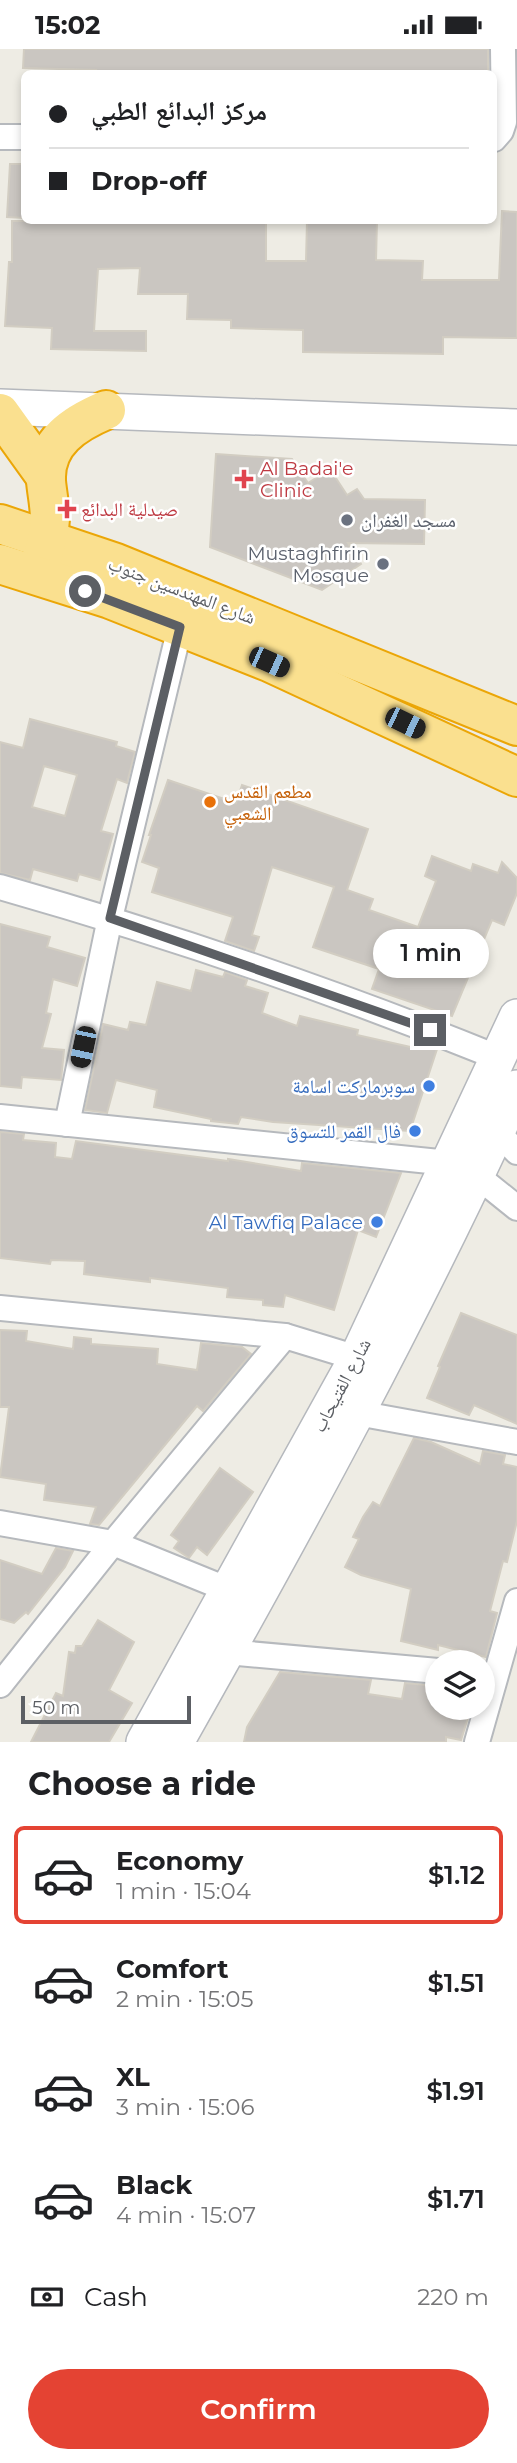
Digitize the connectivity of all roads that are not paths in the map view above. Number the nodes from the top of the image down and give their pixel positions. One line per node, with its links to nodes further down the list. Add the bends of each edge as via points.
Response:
1 (508, 50): 2 (street, via 504,122)
2 (497, 136)
3 (0, 137): 4 (street)
4 (21, 137)
5 (0, 407): 6 (main road)
6 (106, 410): 8 (main road); 9 (highway, via 58,440)
7 (0, 413): 9 (highway)
8 (517, 427)
9 (46, 477): 11 (highway)
10 (0, 524): 11 (highway, شارع المهندسين جنوب)
11 (48, 540): 13 (highway); 15 (highway, شارع المهندسين جنوب, via 117,563)
12 (0, 564): 13 (highway, شارع المهندسين جنوب)
13 (37, 576): 14 (highway, شارع المهندسين جنوب)
14 (180, 627): 16 (highway, شارع المهندسين جنوب, via 269,662); 18 (street)
15 (517, 726)
16 (513, 778)
17 (0, 887): 18 (street)
18 (110, 918): 20 (street, via 407,1021); 22 (street)
19 (517, 1017): 20 (main road, شارع الفتيحاب)
20 (508, 1073): 23 (main road, شارع الفتيحاب); 24 (main road, شارع الفتيحاب)
21 (0, 1117): 22 (street)
22 (67, 1124): 24 (street)
23 (507, 1142): 24 (main road, شارع الفتيحاب)
24 (463, 1169): 25 (street); 28 (main road, شارع الفتيحاب); 29 (main road, شارع الفتيحاب)
25 (517, 1208)
26 (0, 1308): 27 (street)
27 (285, 1336): 28 (street); 32 (street)
28 (357, 1358): 33 (main road, شارع الفتيحاب)
29 (357, 1413): 30 (street); 35 (main road, شارع الفتيحاب)
30 (517, 1442)
31 (0, 1523): 32 (street)
32 (113, 1543): 33 (street); 38 (street)
33 (229, 1590): 39 (main road, شارع الفتيحاب)
34 (517, 1601): 37 (street)
35 (227, 1652): 36 (street); 40 (main road, شارع الفتيحاب)
36 (425, 1670)
37 (498, 1677): 41 (street)
38 (0, 1685)
39 (144, 1742)
40 (176, 1742)
41 (477, 1742)

